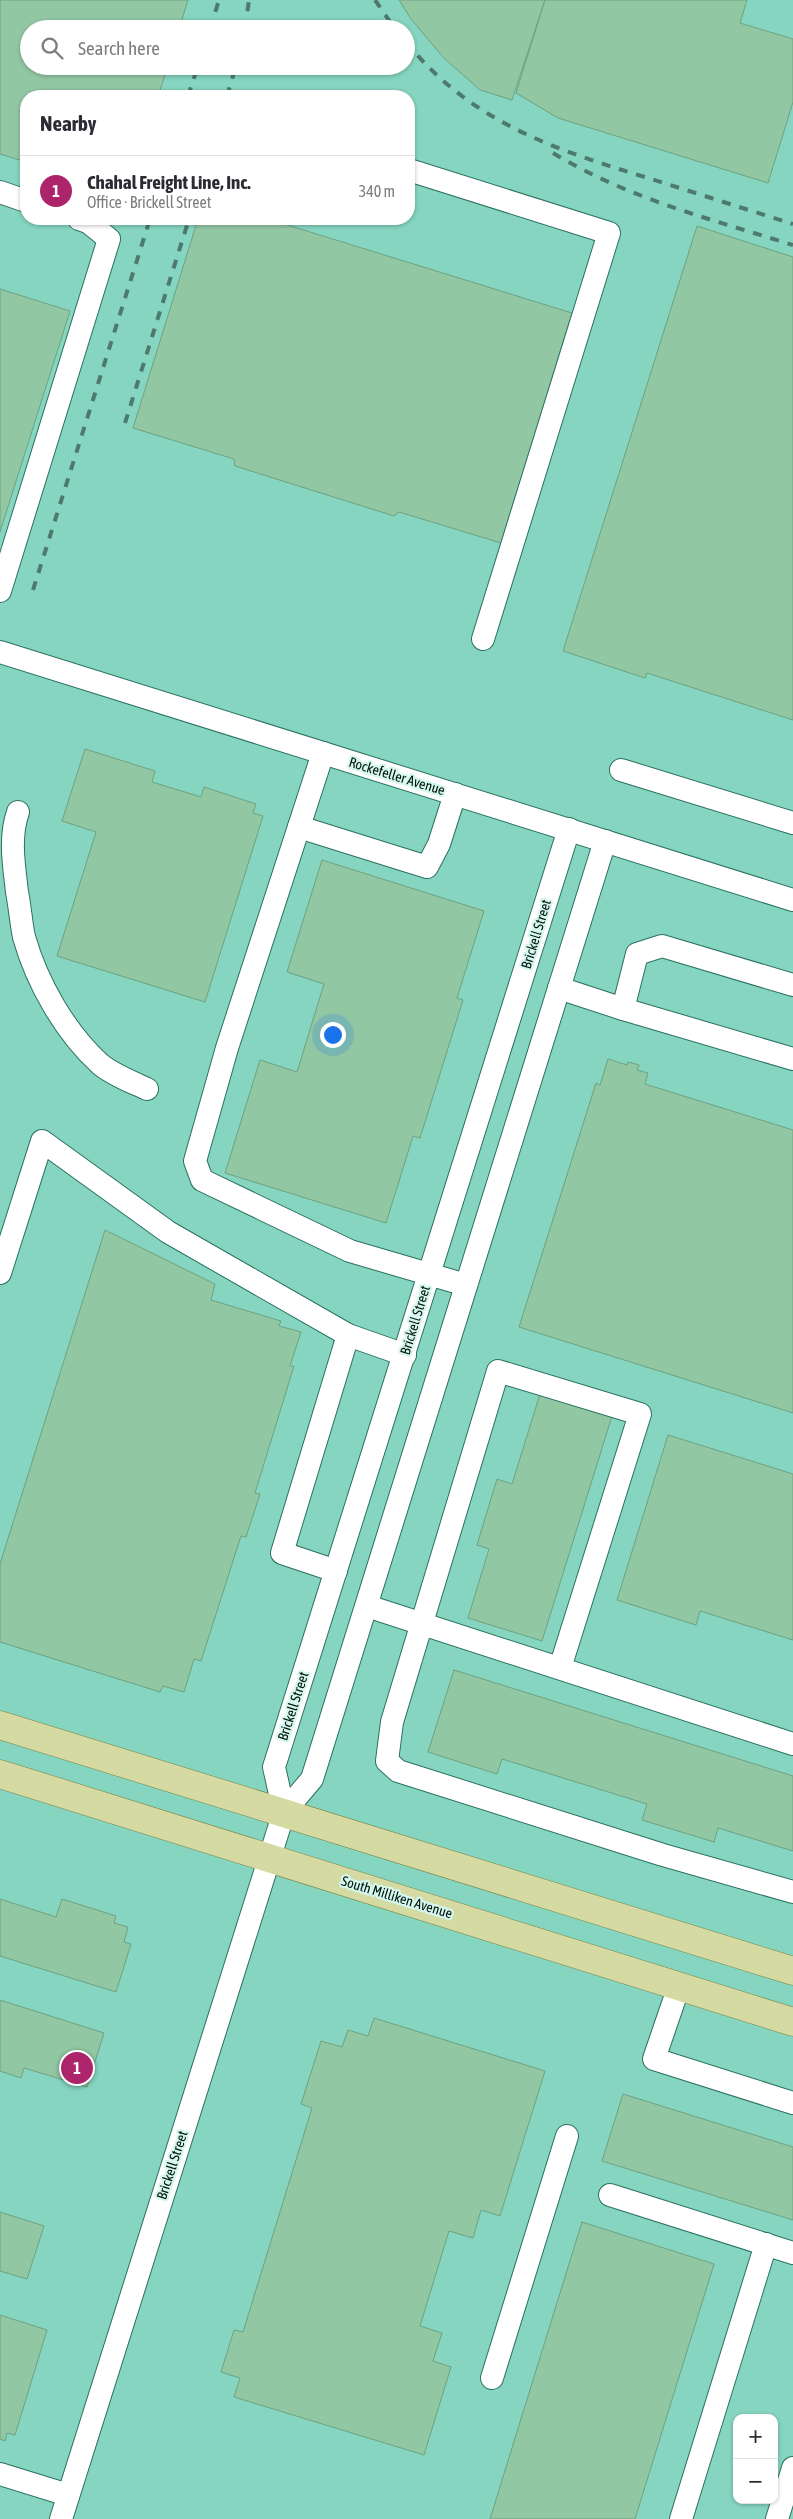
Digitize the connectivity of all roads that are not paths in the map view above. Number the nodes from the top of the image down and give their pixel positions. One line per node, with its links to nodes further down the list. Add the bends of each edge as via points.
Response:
1 (415, 172): 6 (street, via 609,233)
2 (0, 192): 3 (street)
3 (20, 199)
4 (92, 225): 5 (street, via 110,239)
5 (2, 580)
6 (482, 639)
7 (0, 652): 8 (street, Rockefeller Avenue)
8 (323, 753): 10 (street, Rockefeller Avenue); 13 (street)
9 (621, 770): 12 (street)
10 (455, 794): 13 (street, via 439,844 427,867); 14 (street, Rockefeller Avenue)
11 (18, 812): 21 (street, via 13,828 12,853 24,936 33,966 74,1034 101,1065)
12 (793, 823)
13 (299, 827): 23 (street, via 194,1161 202,1180 350,1251)
14 (569, 829): 15 (street, Rockefeller Avenue); 23 (street, Brickell Street)
15 (606, 841): 16 (street, Rockefeller Avenue); 18 (street, Brickell Street)
16 (793, 900)
17 (793, 985): 19 (street, via 662,946 637,954)
18 (559, 988): 19 (street); 24 (street, Brickell Street)
19 (623, 1009): 20 (street)
20 (793, 1058)
21 (148, 1089)
22 (0, 1273): 25 (street, via 42,1141 168,1232)
23 (429, 1275): 24 (street); 26 (street, Brickell Street)
24 (466, 1285): 28 (street, Brickell Street)
25 (348, 1335): 26 (street); 27 (street, via 282,1553)
26 (405, 1355): 27 (street, Brickell Street)
27 (336, 1571): 34 (street, Brickell Street, via 274,1767)
28 (367, 1606): 29 (street); 34 (street, Brickell Street, via 312,1779)
29 (422, 1624): 30 (street); 30 (street, via 498,1371 640,1414); 36 (street, via 392,1722 387,1761 398,1771 663,1855)
30 (560, 1668): 32 (street)
31 (0, 1725): 34 (main road)
32 (793, 1744)
33 (0, 1774): 35 (main road, South Milliken Avenue)
34 (284, 1812): 35 (street, Brickell Street); 37 (main road)
35 (270, 1857): 38 (main road, South Milliken Avenue); 48 (street, Brickell Street)
36 (793, 1892)
37 (793, 1971)
38 (679, 1986): 39 (main road, South Milliken Avenue); 40 (street, via 654,2059)
39 (793, 2022)
40 (793, 2104)
41 (567, 2136): 45 (street)
42 (610, 2195): 43 (street)
43 (766, 2244): 44 (street); 50 (street)
44 (793, 2253)
45 (492, 2378)
46 (793, 2468): 51 (street)
47 (0, 2474): 48 (street)
48 (68, 2495): 49 (street, Brickell Street)
49 (61, 2519)
50 (681, 2519)
51 (778, 2519)

